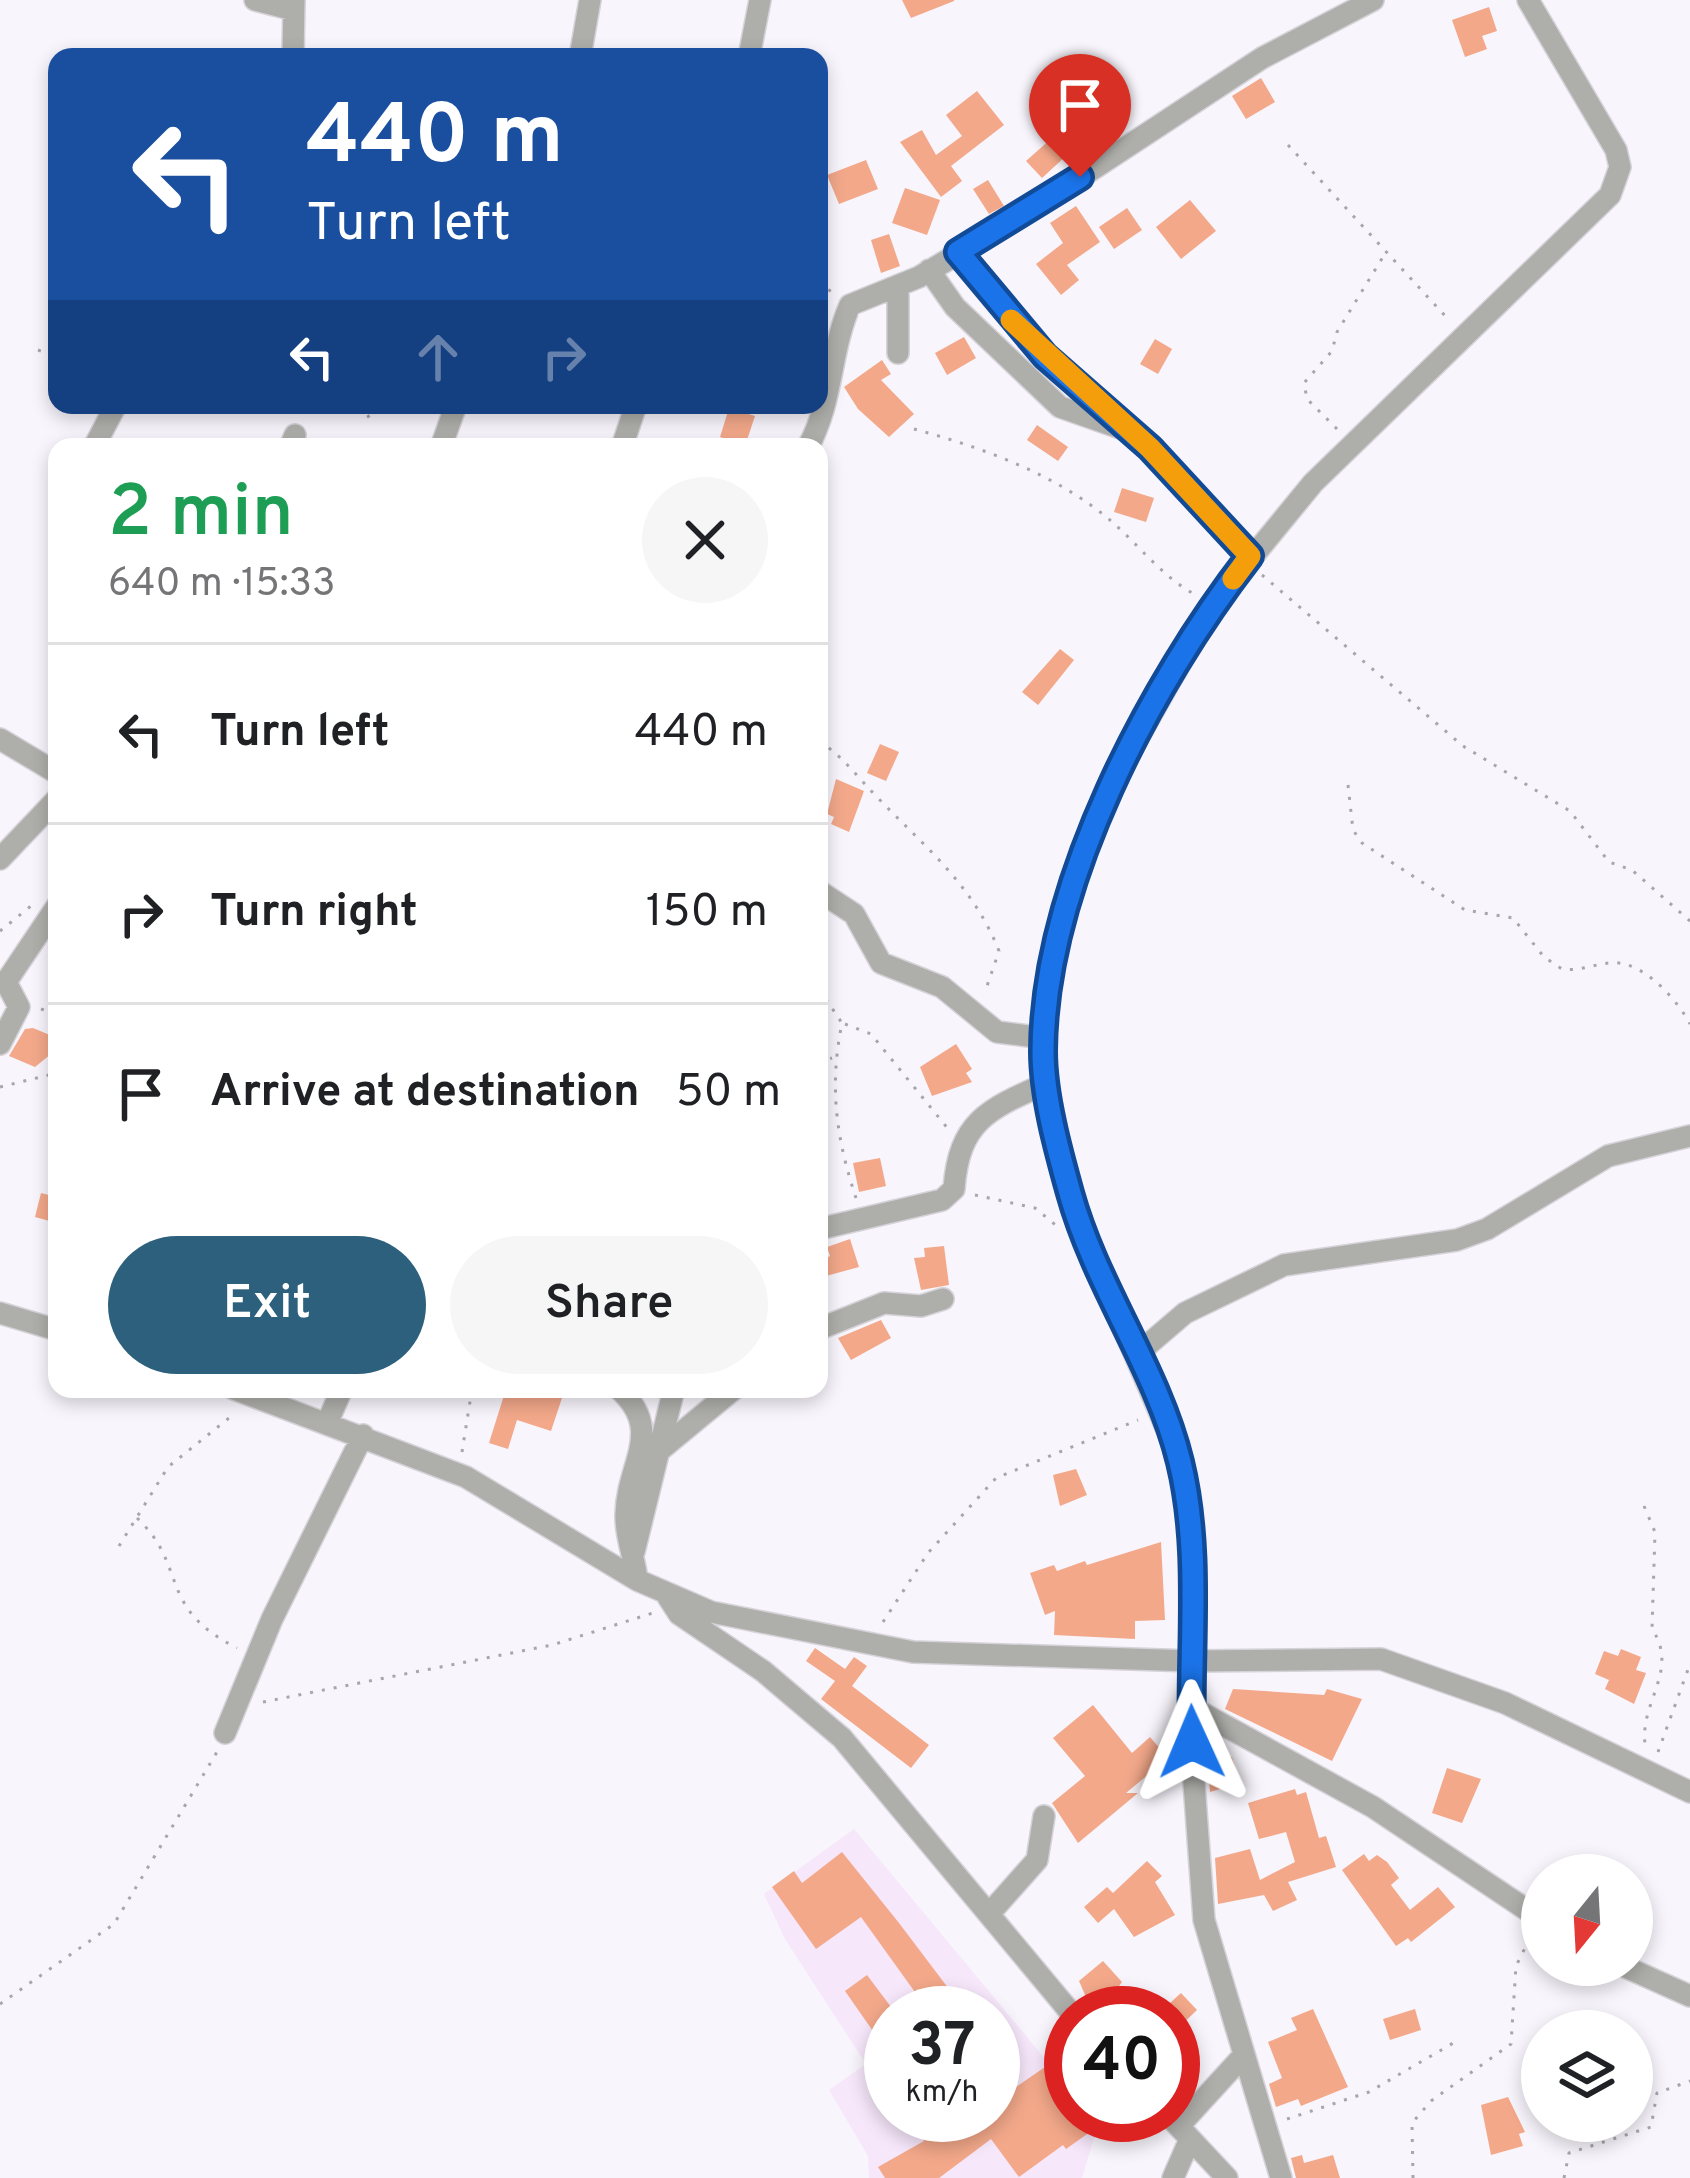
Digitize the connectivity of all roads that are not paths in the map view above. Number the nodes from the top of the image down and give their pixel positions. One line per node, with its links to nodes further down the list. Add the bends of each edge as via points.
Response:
1 (255, 0): 6 (street)
2 (590, 0): 8 (street)
3 (760, 0): 9 (street)
4 (1372, 0): 10 (street, via 1262,58)
5 (1528, 0): 16 (street, via 1605,129 1620,167 1610,195)
6 (292, 5): 7 (street)
7 (293, 48)
8 (582, 48)
9 (751, 48)
10 (958, 252): 11 (street); 15 (street, via 1017,327)
11 (929, 270): 12 (street); 15 (street, via 955,308 1060,407)
12 (898, 286): 13 (street); 14 (street, via 848,310)
13 (898, 353)
14 (828, 374)
15 (1127, 429): 16 (street)
16 (1248, 559): 23 (street, via 1213,604 1090,836 1056,938)
17 (0, 739): 18 (street)
18 (48, 768)
19 (48, 808): 20 (street)
20 (0, 859)
21 (828, 896): 23 (street, via 854,914 881,963 942,987 997,1032)
22 (48, 907): 24 (street, via 6,982 19,1007)
23 (1044, 1038): 25 (street)
24 (0, 1043)
25 (1047, 1083): 27 (street, via 988,1113 959,1147 954,1190 943,1200); 32 (street, via 1070,1194)
26 (1690, 1136): 32 (street, via 1608,1156 1457,1240 1284,1265 1185,1313)
27 (828, 1227)
28 (943, 1298): 30 (street, via 922,1306 884,1303)
29 (0, 1313): 31 (street)
30 (828, 1325)
31 (48, 1327)
32 (1136, 1355): 43 (street, via 1180,1460 1190,1522)
33 (261, 1398): 38 (street)
34 (338, 1398): 38 (street)
35 (629, 1398): 41 (street, via 644,1429 627,1495)
36 (672, 1398): 40 (street)
37 (723, 1398): 40 (street)
38 (328, 1421): 39 (street)
39 (363, 1435): 41 (street, via 466,1478); 45 (street)
40 (658, 1451): 41 (street)
41 (635, 1570): 42 (street)
42 (668, 1597): 43 (street, via 753,1623 913,1652); 49 (street, via 679,1614 842,1738)
43 (1192, 1661): 44 (street); 46 (street, via 1351,1657 1412,1667)
44 (1191, 1707): 48 (street, via 1372,1807); 53 (street, via 1204,1920)
45 (225, 1733)
46 (1690, 1792)
47 (1044, 1816): 49 (street, via 1037,1860)
48 (1521, 1907)
49 (989, 1914): 51 (street)
50 (1653, 1979): 52 (street)
51 (1049, 1986)
52 (1690, 1996)
53 (1243, 2056): 54 (street); 59 (street)
54 (1200, 2104)
55 (1177, 2142): 57 (street)
56 (1193, 2142): 58 (street)
57 (1173, 2178)
58 (1228, 2178)
59 (1281, 2178)

